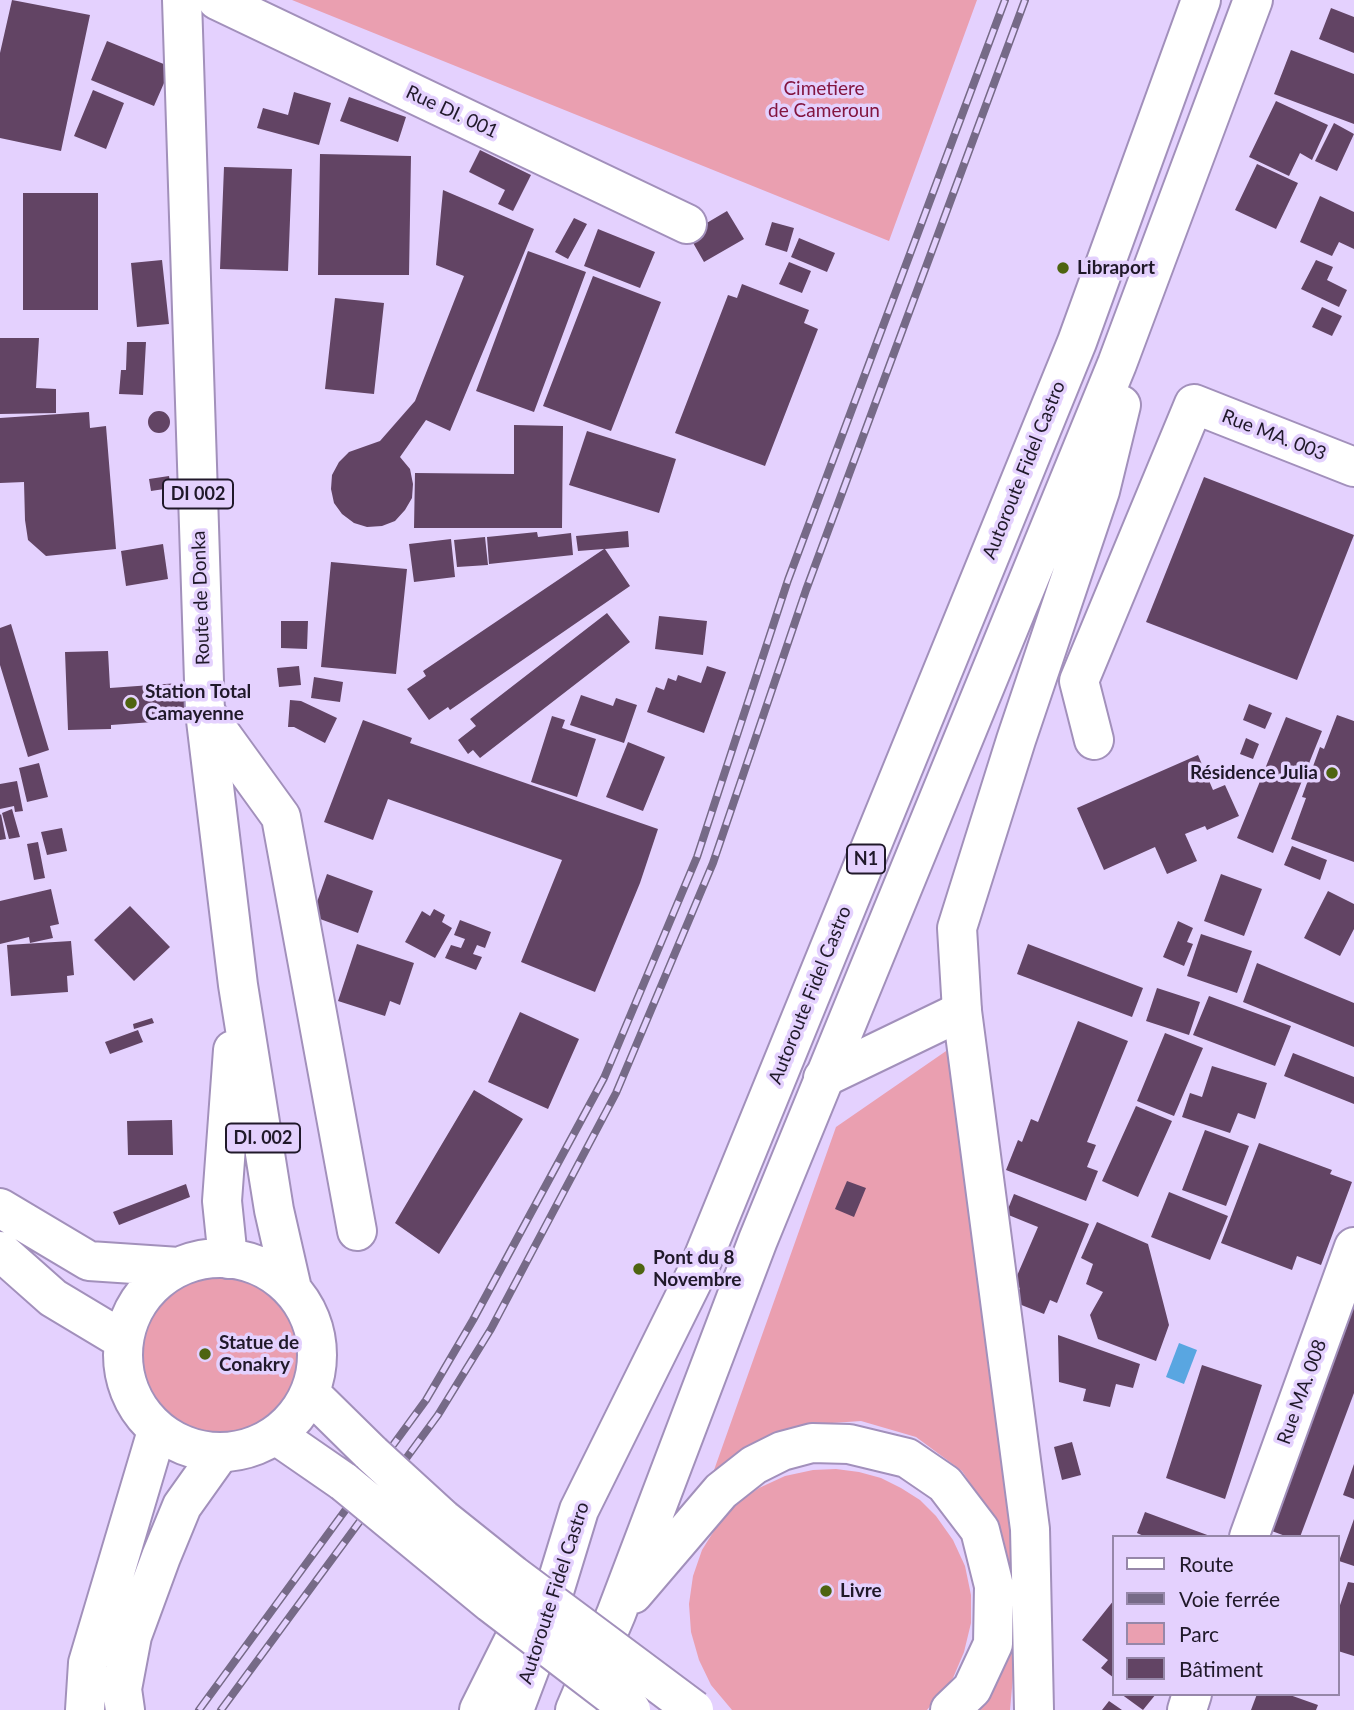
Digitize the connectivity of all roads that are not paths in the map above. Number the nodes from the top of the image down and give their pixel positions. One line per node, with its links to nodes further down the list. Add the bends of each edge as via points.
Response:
1 (182, 0): 8 (main road, Route de Donka / DI 002)
2 (217, 0): 5 (main road, Rue DI. 001)
3 (1201, 0): 25 (main road, Autoroute Fidel Castro / N1, via 1077,342 699,1268)
4 (1253, 0): 6 (main road, N1)
5 (687, 224)
6 (1157, 256): 11 (main road, via 1100,491 957,928); 12 (main road, N1, via 1118,364)
7 (1354, 467): 9 (main road, Rue MA. 003, via 1194,404 1079,681)
8 (205, 712): 10 (main road, Route de Donka / DI 002); 14 (main road, via 281,817)
9 (1094, 740)
10 (238, 985): 17 (main road, Route de Donka / DI. 002, via 222,1201); 19 (main road, Route de Donka / DI. 002, via 274,1210)
11 (962, 1011): 12 (main road); 36 (main road, via 1030,1530)
12 (823, 1078): 27 (main road, N1)
13 (0, 1208): 18 (main road, via 89,1261)
14 (357, 1231)
15 (1354, 1247): 26 (main road, Rue MA. 008)
16 (0, 1251): 20 (main road, via 53,1298)
17 (228, 1258): 18 (main road); 19 (main road, via 274,1274)
18 (179, 1267): 20 (main road, via 153,1284 139,1301)
19 (292, 1289): 21 (main road, via 312,1321 318,1357)
20 (123, 1340): 22 (main road, via 128,1390)
21 (310, 1394): 23 (main road, via 296,1417); 34 (main road, bridge, via 443,1519)
22 (157, 1431): 24 (main road, via 197,1451); 28 (main road, via 88,1663)
23 (276, 1435): 24 (main road); 33 (main road, bridge, via 344,1482)
24 (219, 1454): 29 (main road, via 182,1506 161,1557 132,1636 122,1689)
25 (579, 1510): 30 (main road); 31 (main road, Autoroute Fidel Castro / N1)
26 (1250, 1535)
27 (616, 1614): 32 (main road, N1); 35 (main road, via 721,1491 754,1465 812,1443 849,1444 907,1458 945,1484 980,1530 994,1586 993,1644 972,1689)
28 (85, 1710)
29 (125, 1710)
30 (479, 1710)
31 (514, 1710)
32 (575, 1710)
33 (631, 1710)
34 (694, 1710)
35 (950, 1710)
36 (1034, 1710)

